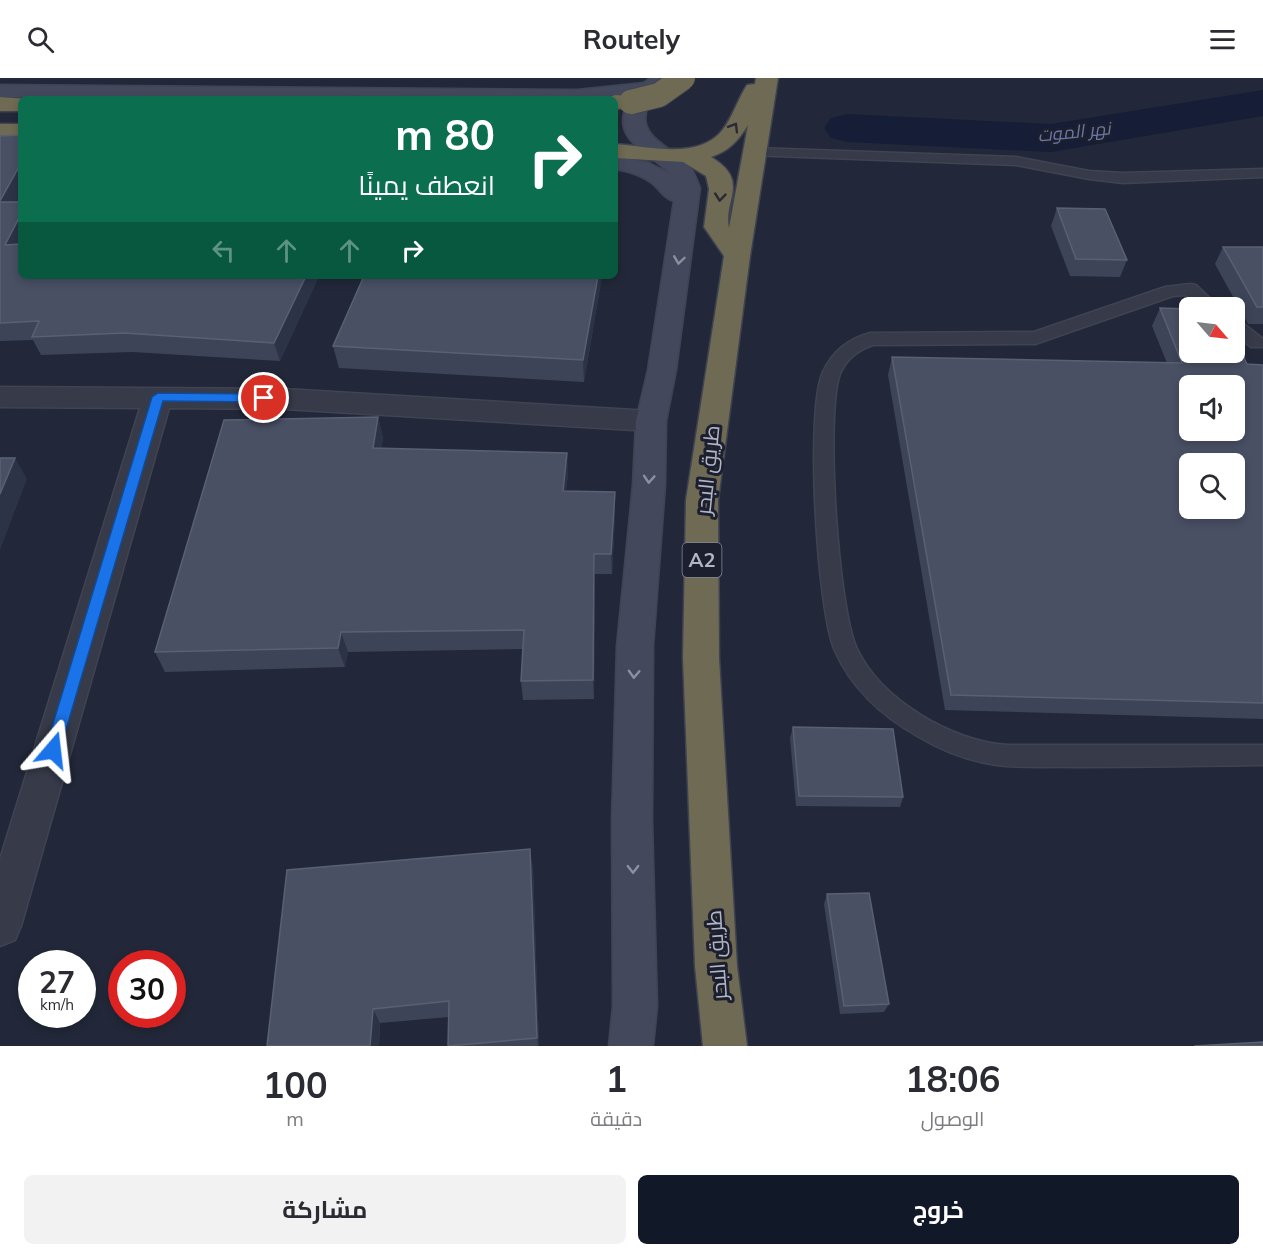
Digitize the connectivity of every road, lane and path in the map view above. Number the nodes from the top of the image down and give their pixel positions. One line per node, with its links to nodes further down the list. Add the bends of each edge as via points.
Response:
1 (683, 78): 8 (highway, bridge, via 651,99)
2 (762, 78): 18 (highway, one-way to 2, via 711,151 726,141)
3 (767, 78): 16 (highway, طريق البحر / A2)
4 (656, 84): 7 (street); 17 (street, via 638,100 633,115 637,133)
5 (0, 91): 6 (street)
6 (485, 96)
7 (588, 96)
8 (623, 102)
9 (0, 104): 10 (highway)
10 (18, 104)
11 (0, 131): 12 (highway)
12 (18, 131)
13 (0, 141): 14 (street)
14 (18, 141)
15 (618, 151): 17 (highway)
16 (754, 152): 20 (lane, via 1016,161 1123,178); 22 (highway, طريق البحر / A2)
17 (656, 153): 18 (highway); 21 (street, via 683,173 688,188)
18 (689, 156): 22 (highway, one-way to 22, via 716,170 721,182 716,227)
19 (618, 163): 21 (street, via 662,177)
20 (1263, 173)
21 (685, 214): 28 (street, one-way to 28)
22 (737, 256): 32 (highway, طريق البحر / A2, via 702,500 702,670 716,966)
23 (1199, 297): 29 (lane, via 1190,289 1171,291 1035,338 870,339 850,348 838,360 828,381 824,409 832,593 847,652 867,681 892,707 956,743 991,754)
24 (1245, 334): 25 (lane)
25 (1257, 343)
26 (0, 397): 27 (street)
27 (158, 397): 28 (street, via 284,399); 30 (street)
28 (651, 421): 31 (street, one-way to 31, via 633,707 635,1006)
29 (1263, 756)
30 (0, 926)
31 (631, 1046)
32 (725, 1046)

